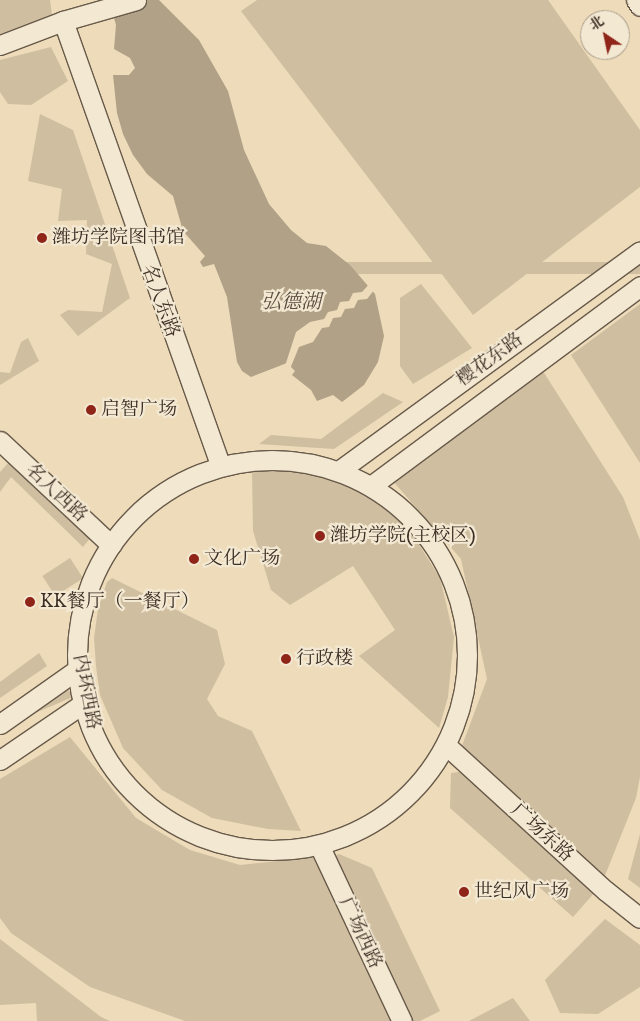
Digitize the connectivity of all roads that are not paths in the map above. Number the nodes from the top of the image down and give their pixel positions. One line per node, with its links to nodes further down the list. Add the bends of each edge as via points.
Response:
1 (136, 0): 4 (street)
2 (636, 0): 3 (street)
3 (640, 6)
4 (63, 21): 5 (street); 9 (street, 名人东路)
5 (0, 46)
6 (640, 251): 10 (street, 樱花东路)
7 (640, 286): 11 (street, 樱花东路)
8 (0, 441): 12 (street, 名人西路)
9 (221, 466): 10 (street, 内环西路, via 256,459 284,459); 12 (street, 内环西路, via 198,474 165,493 119,532)
10 (340, 470): 11 (street, 内环西路)
11 (371, 486): 16 (street, 内环西路, via 398,504 432,540 461,600 469,663 464,695)
12 (111, 545): 13 (street, 内环西路, via 95,569 83,600 76,636)
13 (78, 669): 14 (street, 内环西路); 15 (street)
14 (84, 703): 17 (street); 18 (street, 内环西路, via 102,755 142,803 167,820 195,836 256,851)
15 (0, 724)
16 (446, 746): 18 (street, 内环西路, via 424,779 377,818 343,837); 19 (street, 广场东路)
17 (0, 760)
18 (319, 845): 20 (street, 广场西路)
19 (640, 918)
20 (402, 1021)

